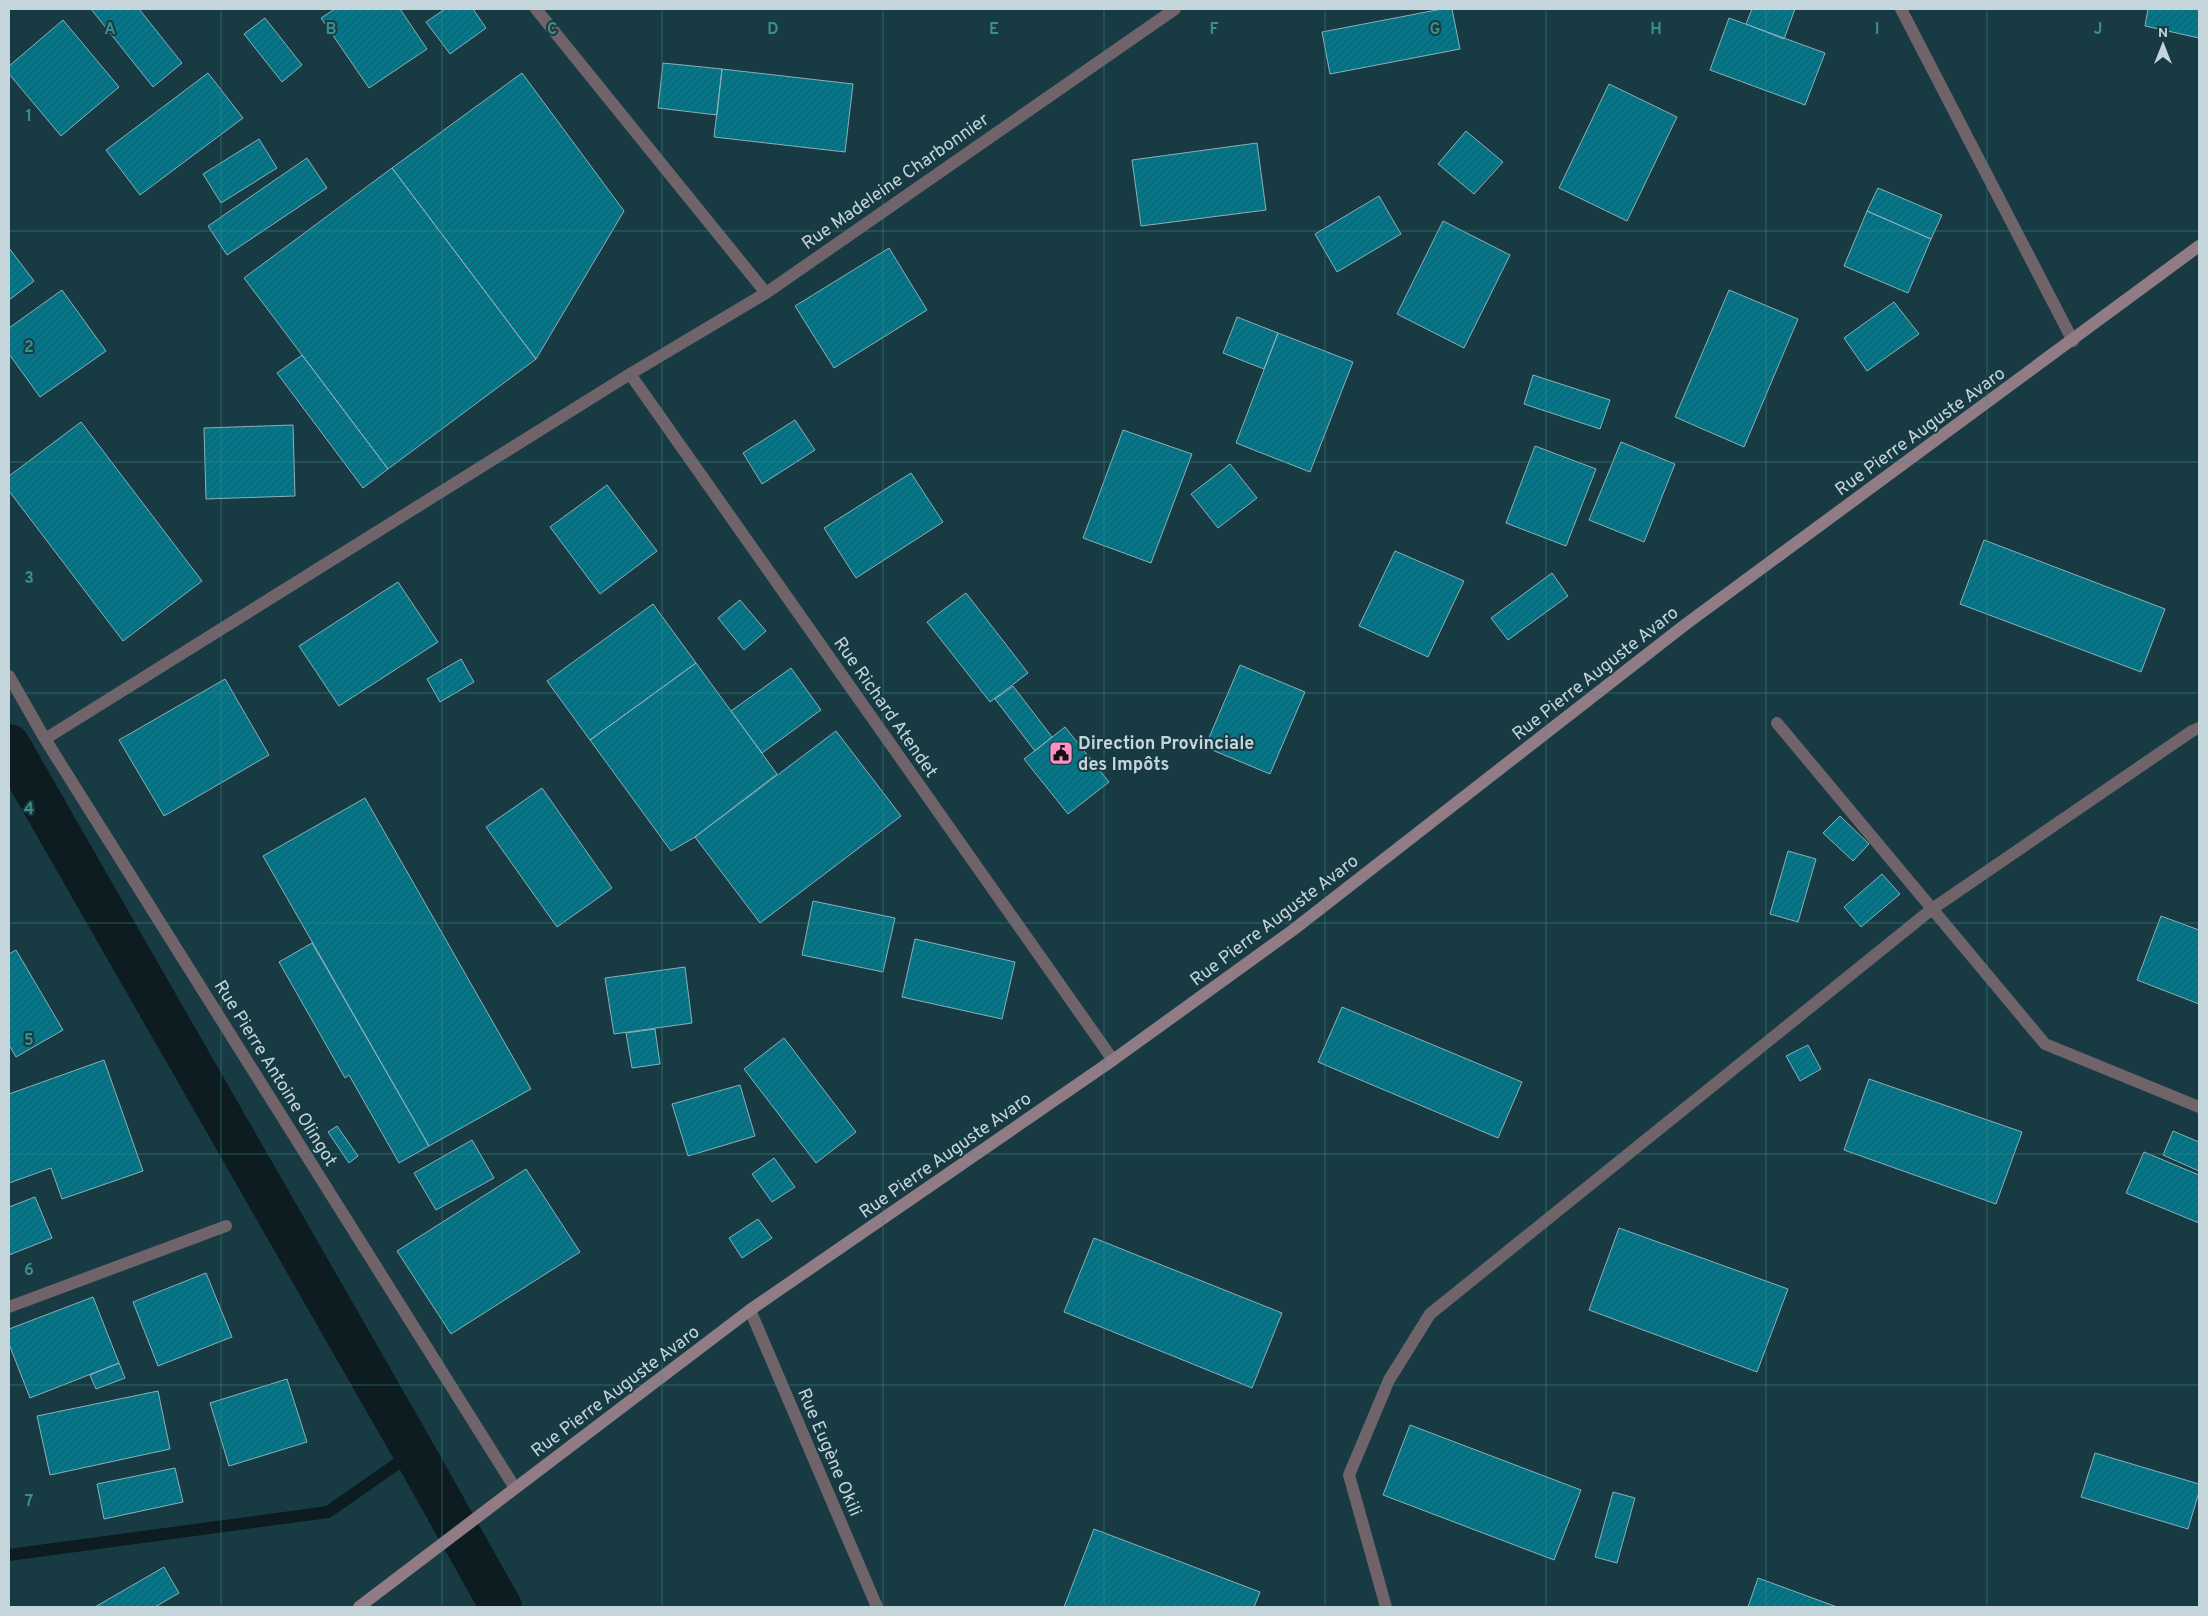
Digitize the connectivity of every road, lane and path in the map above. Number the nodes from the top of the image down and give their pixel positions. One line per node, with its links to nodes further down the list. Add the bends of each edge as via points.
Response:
1 (536, 9): 5 (street)
2 (1175, 9): 5 (street, Rue Madeleine Charbonnier)
3 (1901, 9): 6 (street)
4 (2199, 246): 6 (street, Rue Pierre Auguste Avaro)
5 (766, 292): 7 (street, Rue Madeleine Charbonnier)
6 (2073, 341): 13 (street, Rue Pierre Auguste Avaro, via 1686,624 1292,930)
7 (630, 374): 11 (street, Rue Madeleine Charbonnier); 13 (street, Rue Richard Atendet)
8 (9, 676): 11 (street, Rue Pierre Antoine Olingot)
9 (1777, 723): 12 (street)
10 (2199, 728): 12 (street)
11 (46, 739): 18 (street, Rue Pierre Antoine Olingot)
12 (1932, 909): 14 (street, via 2045,1044); 21 (street, via 1430,1314 1389,1380 1349,1475)
13 (1113, 1060): 17 (street, Rue Pierre Auguste Avaro)
14 (2199, 1106)
15 (226, 1226): 16 (street)
16 (9, 1307)
17 (750, 1310): 18 (street, Rue Pierre Auguste Avaro); 20 (street, Rue Eugène Okili)
18 (516, 1488): 19 (street, Rue Pierre Auguste Avaro)
19 (359, 1607)
20 (877, 1607)
21 (1386, 1607)

